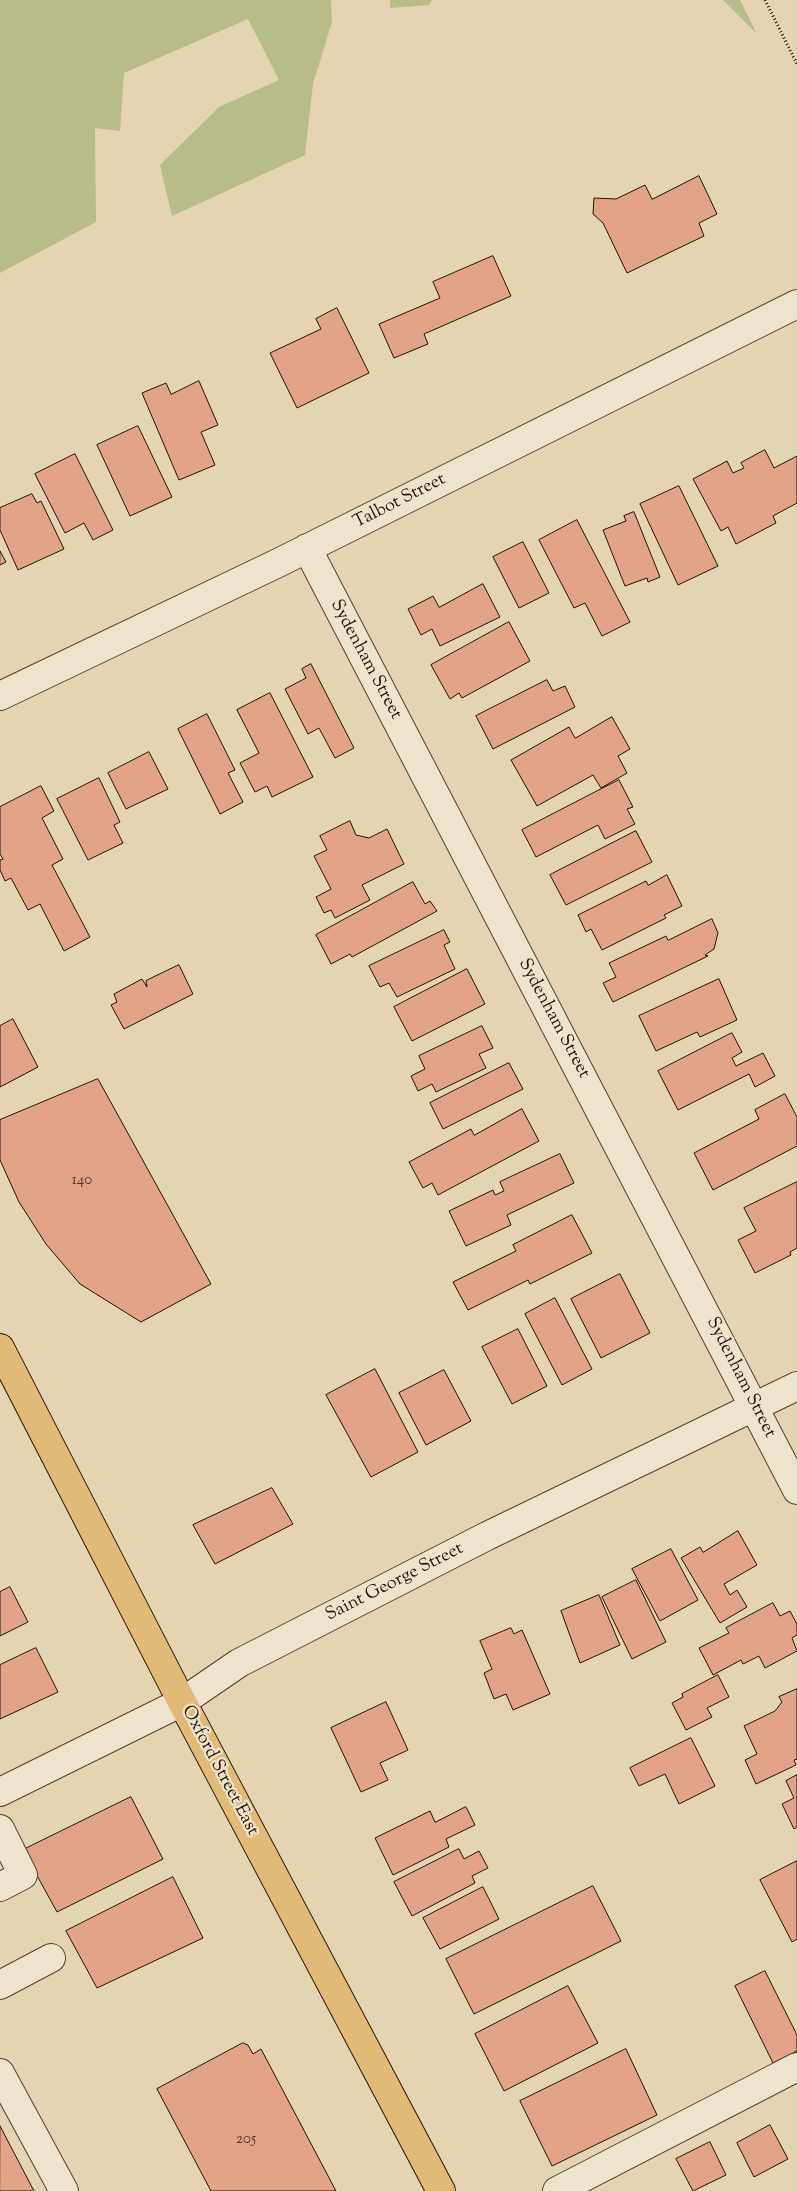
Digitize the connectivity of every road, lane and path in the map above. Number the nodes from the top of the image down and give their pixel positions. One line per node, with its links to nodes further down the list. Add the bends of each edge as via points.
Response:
1 (765, 0): 2 (path)
2 (797, 64)
3 (797, 304): 4 (street, Talbot Street)
4 (307, 548): 5 (street, Talbot Street); 8 (street, Sydenham Street)
5 (0, 696)
6 (0, 1348): 10 (main road, Oxford Street East)
7 (797, 1386): 8 (street, Saint George Street)
8 (754, 1406): 9 (street, Sydenham Street); 10 (street, Saint George Street, via 487,1536 248,1658)
9 (797, 1490)
10 (182, 1702): 11 (street, Saint George Street); 19 (main road, Oxford Street East)
11 (0, 1792)
12 (0, 1829): 13 (street, via 23,1875)
13 (0, 1887)
14 (51, 1958): 15 (street)
15 (0, 1985)
16 (797, 2067): 20 (street)
17 (0, 2073): 18 (street)
18 (64, 2191)
19 (441, 2191)
20 (557, 2191)

